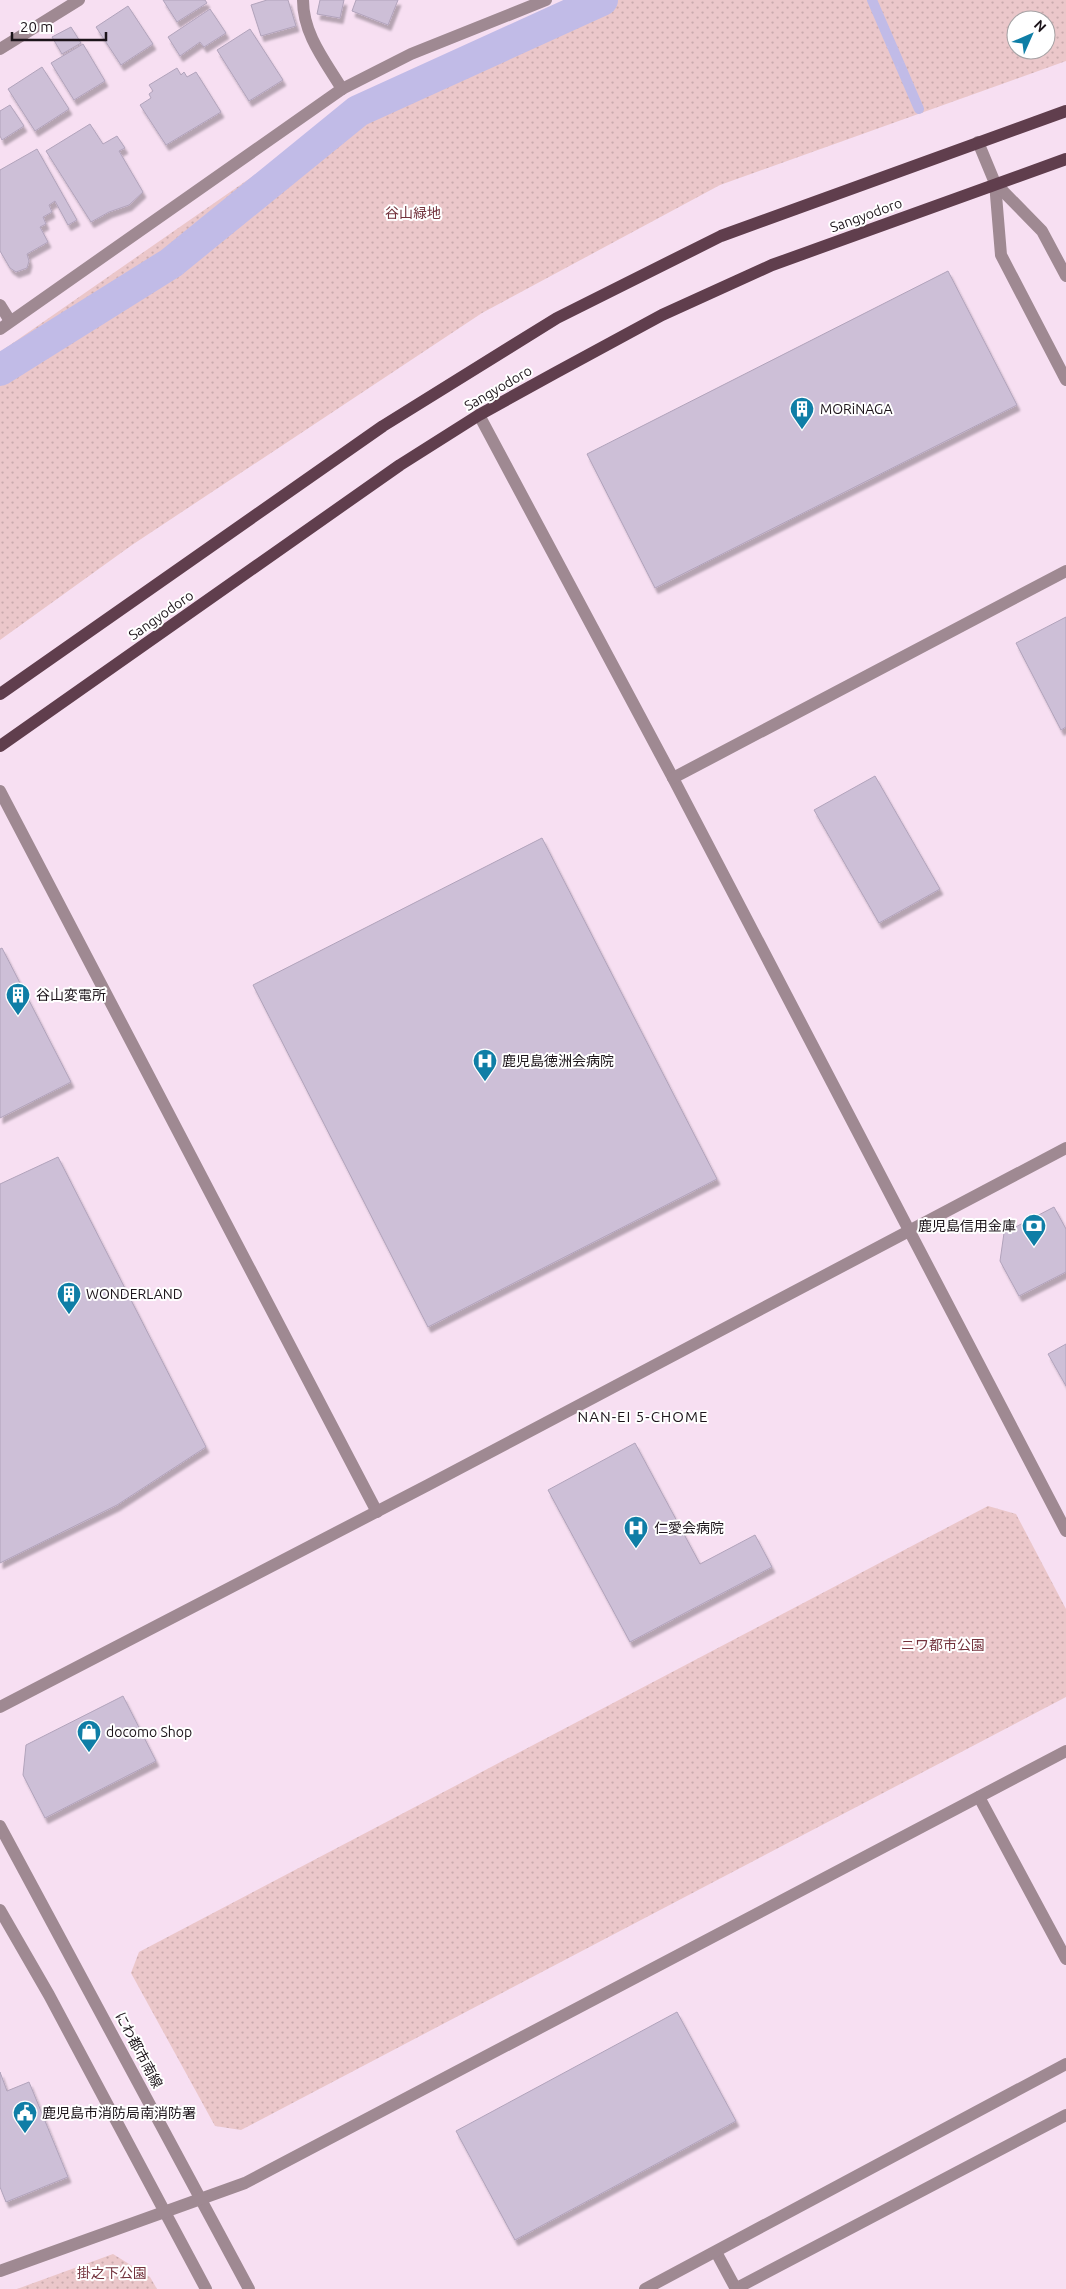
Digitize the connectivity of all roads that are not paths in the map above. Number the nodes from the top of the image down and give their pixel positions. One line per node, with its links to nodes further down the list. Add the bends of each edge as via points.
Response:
1 (79, 0): 4 (street)
2 (303, 0): 5 (street, via 303,14 311,38)
3 (546, 0): 5 (street, via 411,54)
4 (0, 49)
5 (342, 89): 12 (street)
6 (1066, 111): 7 (main road, Sangyodoro)
7 (978, 142): 9 (street); 16 (main road, Sangyodoro, via 721,236 556,318 383,426)
8 (1066, 160): 9 (main road, Sangyodoro)
9 (995, 184): 10 (street, via 1042,231); 13 (street, via 1001,255); 14 (main road, Sangyodoro, via 772,265 662,315)
10 (1066, 276)
11 (0, 305): 12 (street)
12 (5, 325)
13 (1066, 380)
14 (479, 415): 17 (main road, Sangyodoro, via 400,465); 18 (street)
15 (1066, 571): 18 (street)
16 (0, 694)
17 (0, 746)
18 (673, 778): 21 (street)
19 (0, 791): 22 (street)
20 (1066, 1148): 21 (street)
21 (909, 1230): 22 (street); 23 (street)
22 (377, 1512): 24 (street)
23 (1066, 1531)
24 (0, 1707)
25 (1066, 1751): 26 (street)
26 (979, 1797): 29 (street); 32 (street, via 245,2183)
27 (0, 1826): 32 (street, にわ都市南線)
28 (0, 1910): 33 (street)
29 (1066, 1959)
30 (1066, 2064): 34 (street)
31 (1066, 2115): 39 (street)
32 (201, 2199): 33 (street); 37 (street, にわ都市南線)
33 (165, 2212): 35 (street); 36 (street)
34 (716, 2252): 38 (street); 39 (street)
35 (0, 2271)
36 (206, 2289)
37 (249, 2289)
38 (645, 2289)
39 (736, 2289)

